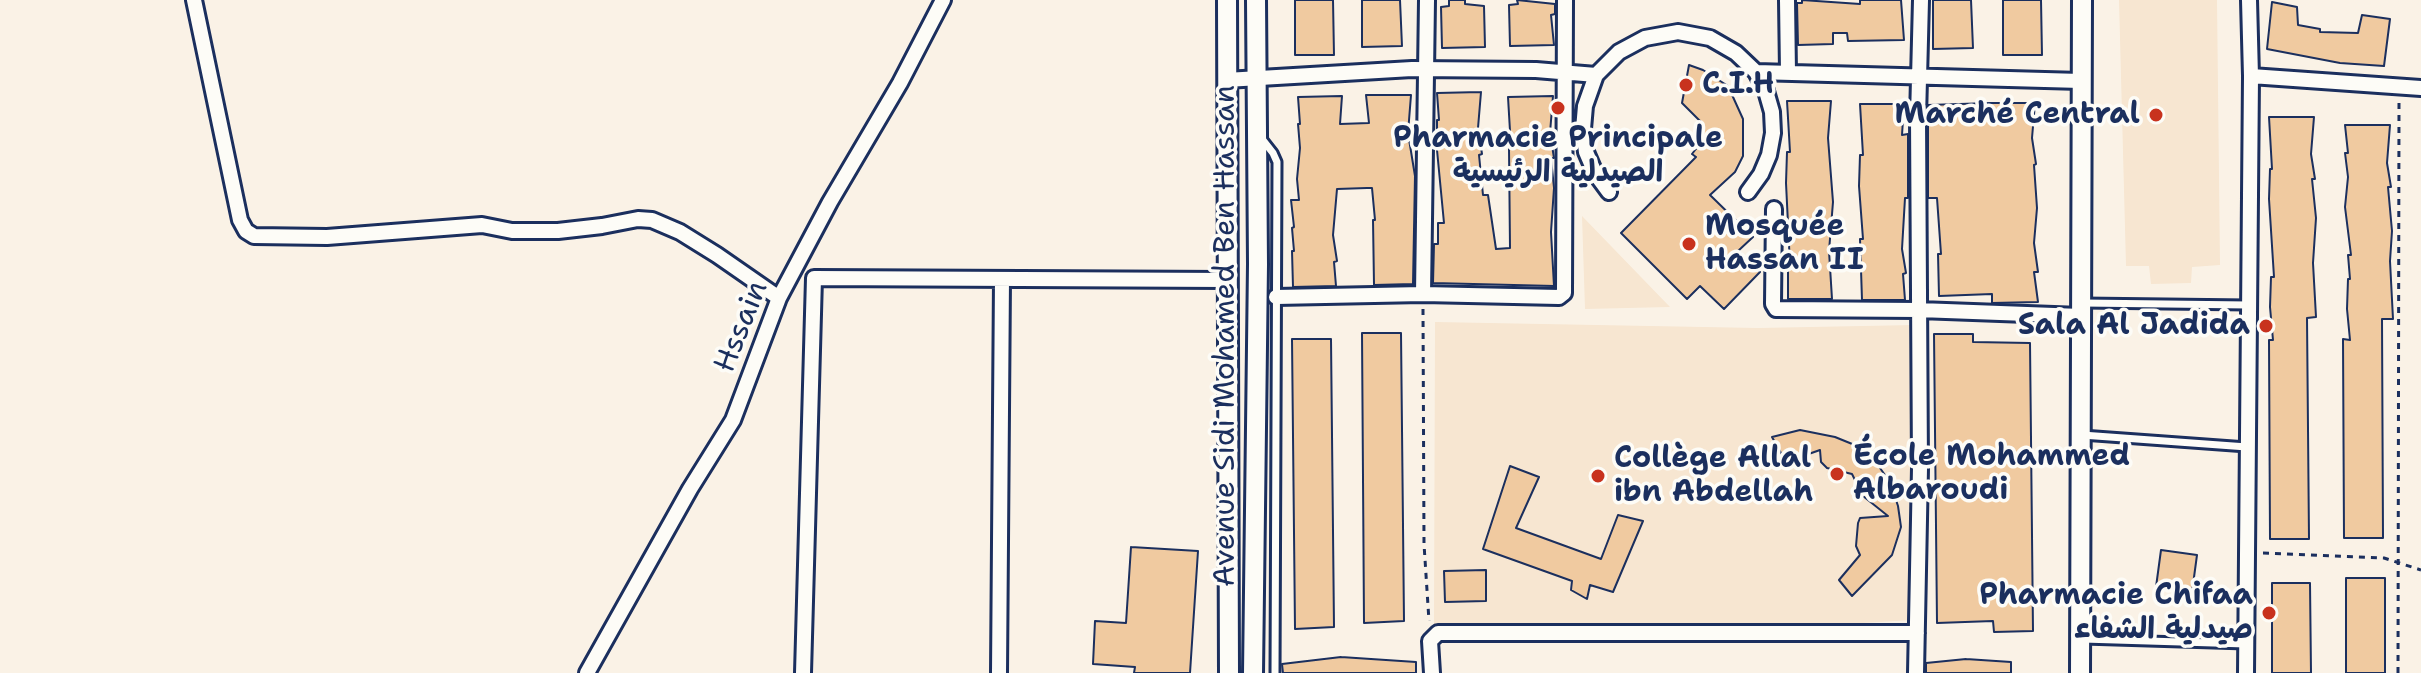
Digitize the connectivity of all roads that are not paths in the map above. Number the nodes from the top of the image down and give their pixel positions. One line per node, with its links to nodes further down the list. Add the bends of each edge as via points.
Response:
1 (194, 0): 30 (street, via 240,220 254,236 327,237 482,225 558,231 652,220 680,232)
2 (943, 0): 30 (street, Hssain)
3 (1227, 0): 18 (street, Avenue Sidi Mohamed Ben Hassan)
4 (1427, 0): 11 (street)
5 (1565, 0): 12 (street)
6 (1787, 0): 14 (street)
7 (1921, 0): 16 (street)
8 (2082, 0): 20 (street)
9 (2249, 0): 17 (street)
10 (1259, 5): 19 (street, Avenue Sidi Mohamed Ben Hassan)
11 (1428, 69): 12 (street); 19 (street); 28 (street)
12 (1564, 72): 15 (street); 28 (street, via 1564,293)
13 (1756, 72): 14 (street); 15 (street, via 1710,38 1678,32 1645,38 1619,52); 24 (street, via 1772,112 1773,133 1761,174)
14 (1788, 72): 16 (street)
15 (1596, 75): 23 (street, via 1583,129 1586,152)
16 (1920, 76): 20 (street); 33 (street)
17 (2251, 76): 21 (street); 31 (street)
18 (1226, 80): 19 (street); 27 (street, Avenue Sidi Mohamed Ben Hassan)
19 (1255, 80): 22 (street, Avenue Sidi Mohamed Ben Hassan)
20 (2081, 81): 32 (street)
21 (2421, 88)
22 (1257, 135): 29 (lane, via 1277,162); 43 (street, Avenue Sidi Mohamed Ben Hassan)
23 (1609, 192)
24 (1748, 192)
25 (1774, 209): 33 (street, via 1776,309)
26 (1002, 279): 27 (street); 40 (street, via 814,278); 41 (street)
27 (1227, 280): 42 (street, Avenue Sidi Mohamed Ben Hassan)
28 (1423, 294): 29 (street)
29 (1276, 297): 44 (lane)
30 (779, 298): 39 (street, Hssain, via 733,420)
31 (2248, 305): 32 (lane); 35 (street)
32 (2081, 309): 33 (street); 34 (street)
33 (1919, 310): 36 (street)
34 (2081, 435): 35 (lane); 37 (street)
35 (2247, 447): 38 (street)
36 (1917, 633): 45 (street, via 1438,633 1430,641); 46 (street)
37 (2081, 639): 38 (lane); 47 (street)
38 (2246, 644): 48 (street)
39 (587, 673)
40 (803, 673)
41 (999, 673)
42 (1229, 673)
43 (1253, 673)
44 (1275, 673)
45 (1432, 673)
46 (1916, 673)
47 (2080, 673)
48 (2246, 673)

